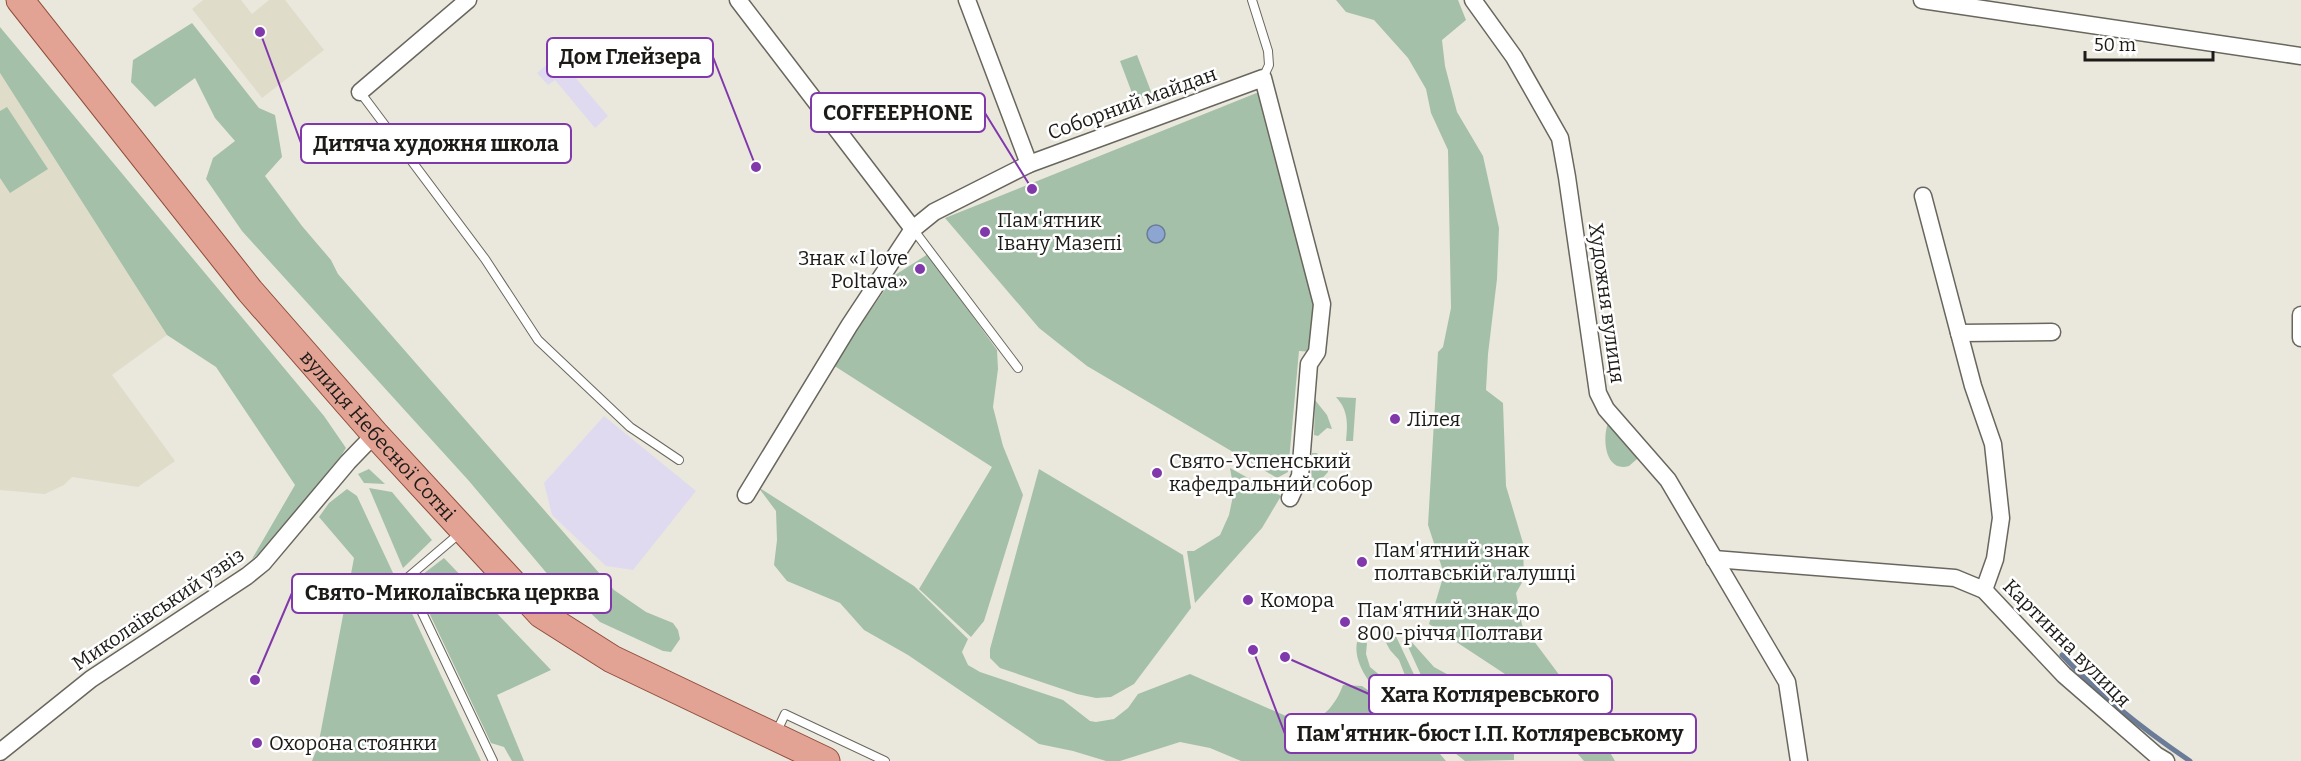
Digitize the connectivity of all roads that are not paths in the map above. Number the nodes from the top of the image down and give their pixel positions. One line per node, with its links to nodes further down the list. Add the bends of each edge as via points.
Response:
1 (20, 0): 20 (main road, вулиця Небесної Сотні, via 250,291)
2 (468, 0): 11 (street)
3 (738, 0): 14 (street)
4 (967, 0): 12 (street)
5 (1252, 0): 10 (lane, via 1268,51 1269,65)
6 (1473, 0): 25 (street, Художня вулиця, via 1514,57 1560,138 1598,393 1606,409 1668,480)
7 (1922, 0): 8 (street)
8 (1942, 1): 9 (street)
9 (2301, 56)
10 (1263, 78): 12 (street, Соборний майдан); 23 (street, via 1322,304 1317,352 1309,364 1300,476)
11 (360, 92): 21 (lane, via 485,259 538,340 630,427)
12 (1029, 164): 14 (street, Соборний майдан, via 934,212)
13 (1923, 196): 17 (street)
14 (913, 229): 19 (lane); 22 (street, Соборний майдан)
15 (2301, 315): 18 (street)
16 (2052, 332): 17 (street)
17 (1959, 333): 26 (street, via 1993,444 2001,518 1995,559)
18 (2301, 338)
19 (1018, 368)
20 (375, 434): 24 (main road, вулиця Небесної Сотні); 28 (street, Миколаївський узвіз, via 263,563 91,679)
21 (679, 460)
22 (746, 495)
23 (1290, 498)
24 (463, 531): 27 (main road, вулиця Небесної Сотні, via 541,614 612,659); 29 (lane, via 406,579)
25 (1714, 559): 26 (street, Картинна вулиця, via 1955,578); 32 (street, Художня вулиця, via 1787,682)
26 (1984, 590): 33 (street, Картинна вулиця, via 2064,675)
27 (774, 736): 30 (main road, вулиця Небесної Сотні); 31 (lane, via 785,714)
28 (0, 752)
29 (493, 761)
30 (826, 761)
31 (885, 761)
32 (1799, 761)
33 (2166, 761)

